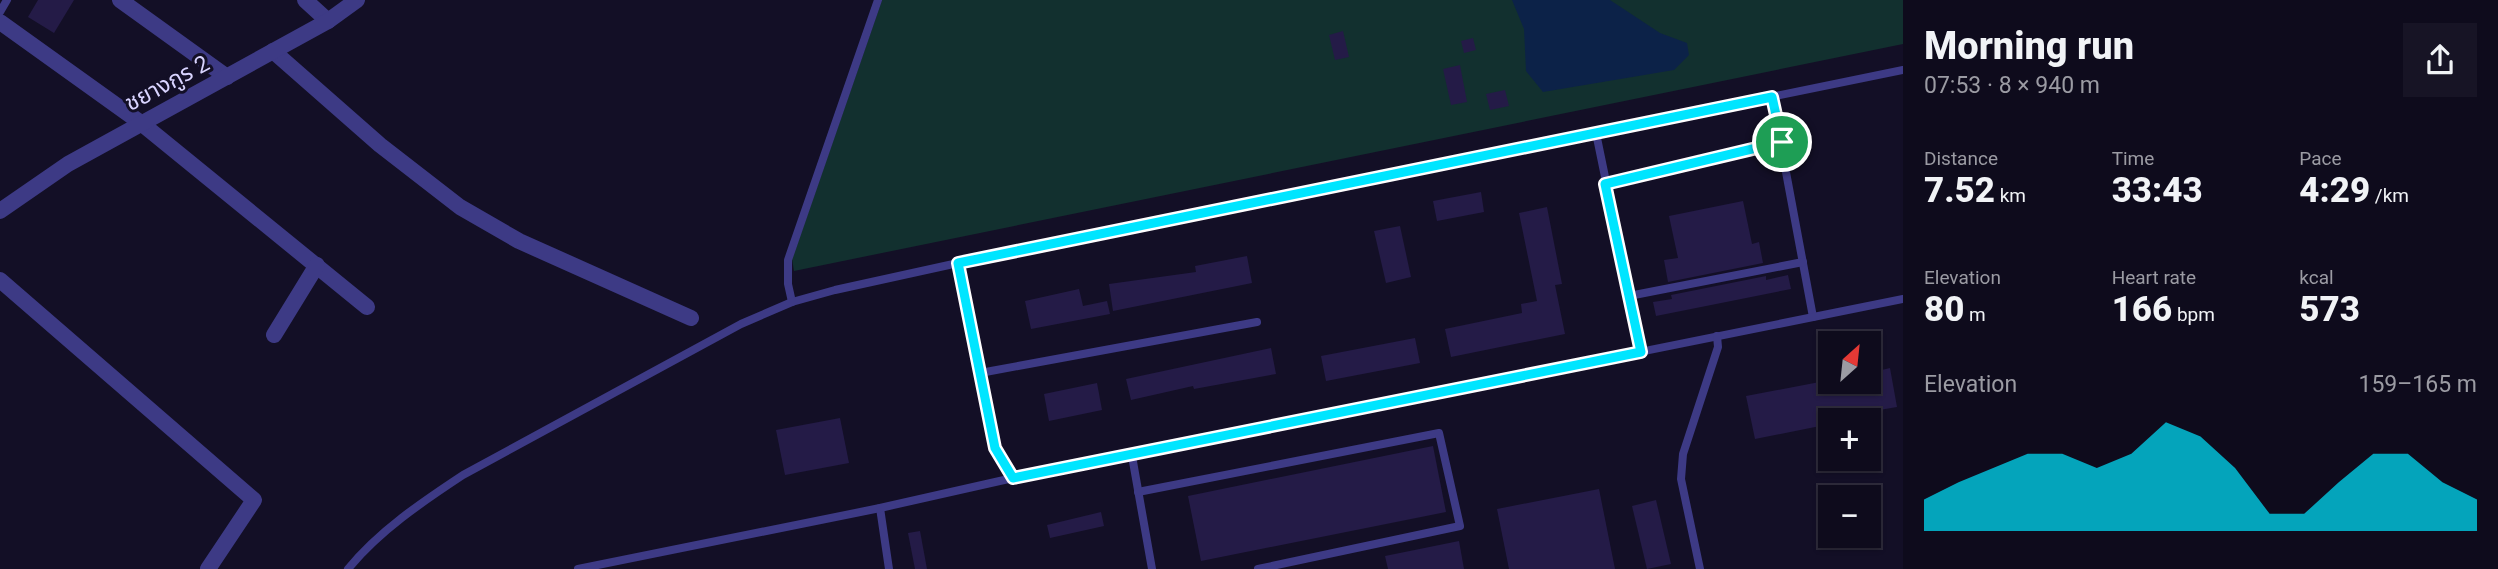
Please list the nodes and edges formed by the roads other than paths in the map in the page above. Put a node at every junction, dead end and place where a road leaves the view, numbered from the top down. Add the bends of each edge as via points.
1 (7, 0) edge
2 (120, 0) edge
3 (305, 0) edge
4 (357, 0) edge
5 (878, 0) edge
6 (0, 12) edge
7 (328, 21) junction
8 (0, 22) edge
9 (273, 51) junction
10 (1903, 70) edge
11 (227, 77) junction
12 (1772, 97) junction
13 (141, 123) junction
14 (1596, 133) junction
15 (1782, 142) junction
16 (1605, 184) junction
17 (0, 211) edge
18 (1803, 262) junction
19 (958, 263) junction
20 (317, 265) junction
21 (0, 280) edge
22 (1629, 296) junction
23 (1903, 299) edge
24 (792, 302) junction
25 (367, 307) dead end
26 (1813, 317) junction
27 (691, 318) dead end
28 (1257, 322) dead end
29 (274, 335) dead end
30 (1717, 336) junction
31 (1641, 352) junction
32 (980, 373) junction
33 (1132, 456) junction
34 (1013, 478) junction
35 (1139, 492) junction
36 (880, 508) junction
37 (208, 569) edge
38 (348, 569) edge
39 (578, 569) edge
40 (889, 569) edge
41 (1152, 569) edge
42 (1258, 569) edge
43 (1700, 569) edge

1 - 6 lane
2 - 11 street
3 - 7 street
4 - 7 street, ชยางกูร 2
5 - 24 lane via 788,260
7 - 9 street, ชยางกูร 2
8 - 13 street
9 - 11 street, ชยางกูร 2
9 - 27 street via 380,145 460,206 519,241
10 - 12 lane
11 - 13 street, ชยางกูร 2
12 - 14 lane
12 - 15 lane
13 - 17 street, ชยางกูร 2 via 68,164
13 - 20 street
14 - 16 lane
14 - 19 lane
15 - 16 lane
15 - 18 lane
16 - 22 lane
18 - 22 lane
18 - 26 lane
19 - 24 lane
19 - 32 lane
20 - 25 street
20 - 29 street
21 - 37 street via 254,500
22 - 31 lane
23 - 26 lane
24 - 38 lane via 741,324 463,475 420,503
26 - 30 lane
28 - 32 lane
30 - 31 lane
30 - 43 lane via 1718,347 1684,454 1681,479
31 - 33 lane
32 - 34 lane via 995,448
33 - 34 lane
33 - 35 lane
34 - 36 lane
35 - 41 lane
35 - 42 lane via 1439,433 1461,526
36 - 39 lane
36 - 40 lane

